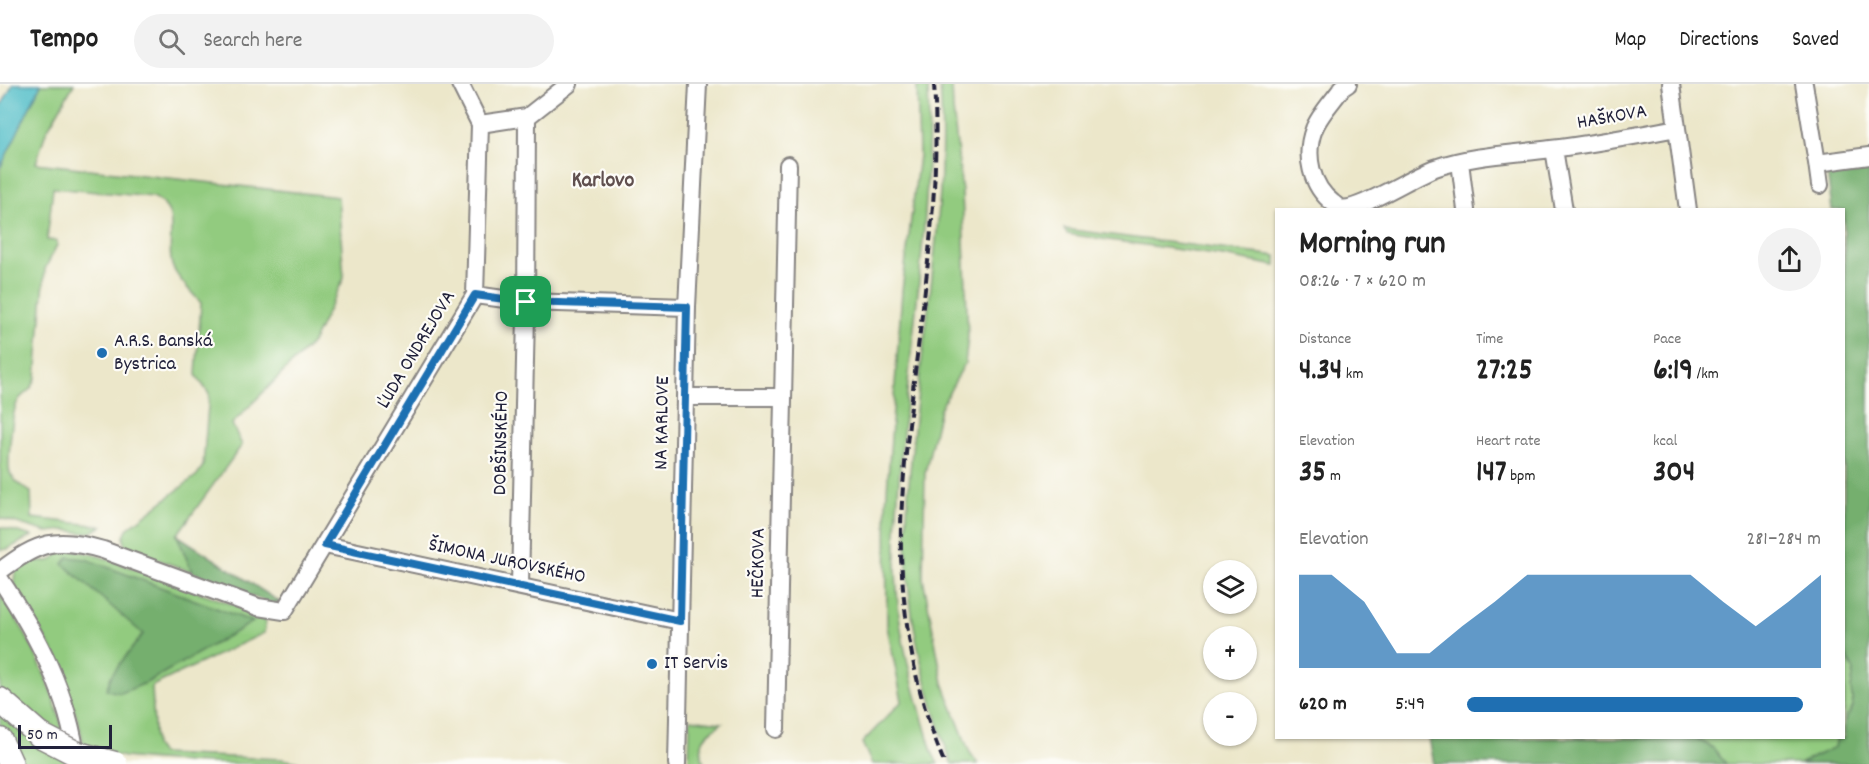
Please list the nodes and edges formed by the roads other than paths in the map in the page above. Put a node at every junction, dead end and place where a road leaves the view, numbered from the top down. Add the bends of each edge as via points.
1 (460, 84) edge
2 (569, 84) edge
3 (698, 84) edge
4 (1348, 84) edge
5 (1671, 84) edge
6 (1804, 84) edge
7 (527, 117) junction
8 (480, 124) junction
9 (1677, 128) junction
10 (1554, 149) junction
11 (1869, 156) edge
12 (1460, 162) junction
13 (1817, 163) junction
14 (788, 165) dead end
15 (1820, 186) dead end
16 (1466, 208) edge
17 (1564, 208) edge
18 (1688, 208) edge
19 (475, 295) junction
20 (526, 302) junction
21 (687, 307) junction
22 (685, 397) junction
23 (783, 397) junction
24 (325, 545) junction
25 (0, 570) edge
26 (0, 579) edge
27 (520, 586) junction
28 (680, 621) junction
29 (0, 700) edge
30 (776, 729) dead end
31 (0, 740) edge
32 (12, 764) edge
33 (78, 764) edge
34 (115, 764) edge
35 (677, 764) edge

1 - 8 street, ĽUDA ONDREJOVA
2 - 7 street
3 - 21 street, NA KARLOVE
4 - 12 street, HAŠKOVA via 1314,127 1311,140 1310,167 1325,197 1339,208 1359,207 1413,177
5 - 9 street, HAŠKOVA
6 - 13 street
7 - 8 street
7 - 20 street, DOBŠINSKÉHO
8 - 19 street, ĽUDA ONDREJOVA
9 - 10 street, HAŠKOVA
9 - 18 street, HAŠKOVA
10 - 12 street, HAŠKOVA
10 - 17 street, HAŠKOVA
11 - 13 street
12 - 16 street
13 - 15 street
14 - 23 street, HEČKOVA
19 - 20 street
19 - 24 street, ĽUDA ONDREJOVA
20 - 21 street
20 - 27 street, DOBŠINSKÉHO
21 - 22 street, NA KARLOVE
22 - 23 street
22 - 28 street, NA KARLOVE
23 - 30 street, HEČKOVA
24 - 25 street, ĽUDA ONDREJOVA via 284,611 258,607 77,543 40,545
24 - 27 street, ŠIMONA JUROVSKÉHO
26 - 33 street via 56,678
27 - 28 street, ŠIMONA JUROVSKÉHO
28 - 35 street, NA KARLOVE
29 - 34 highway, bridge via 40,735 75,753
31 - 32 highway

